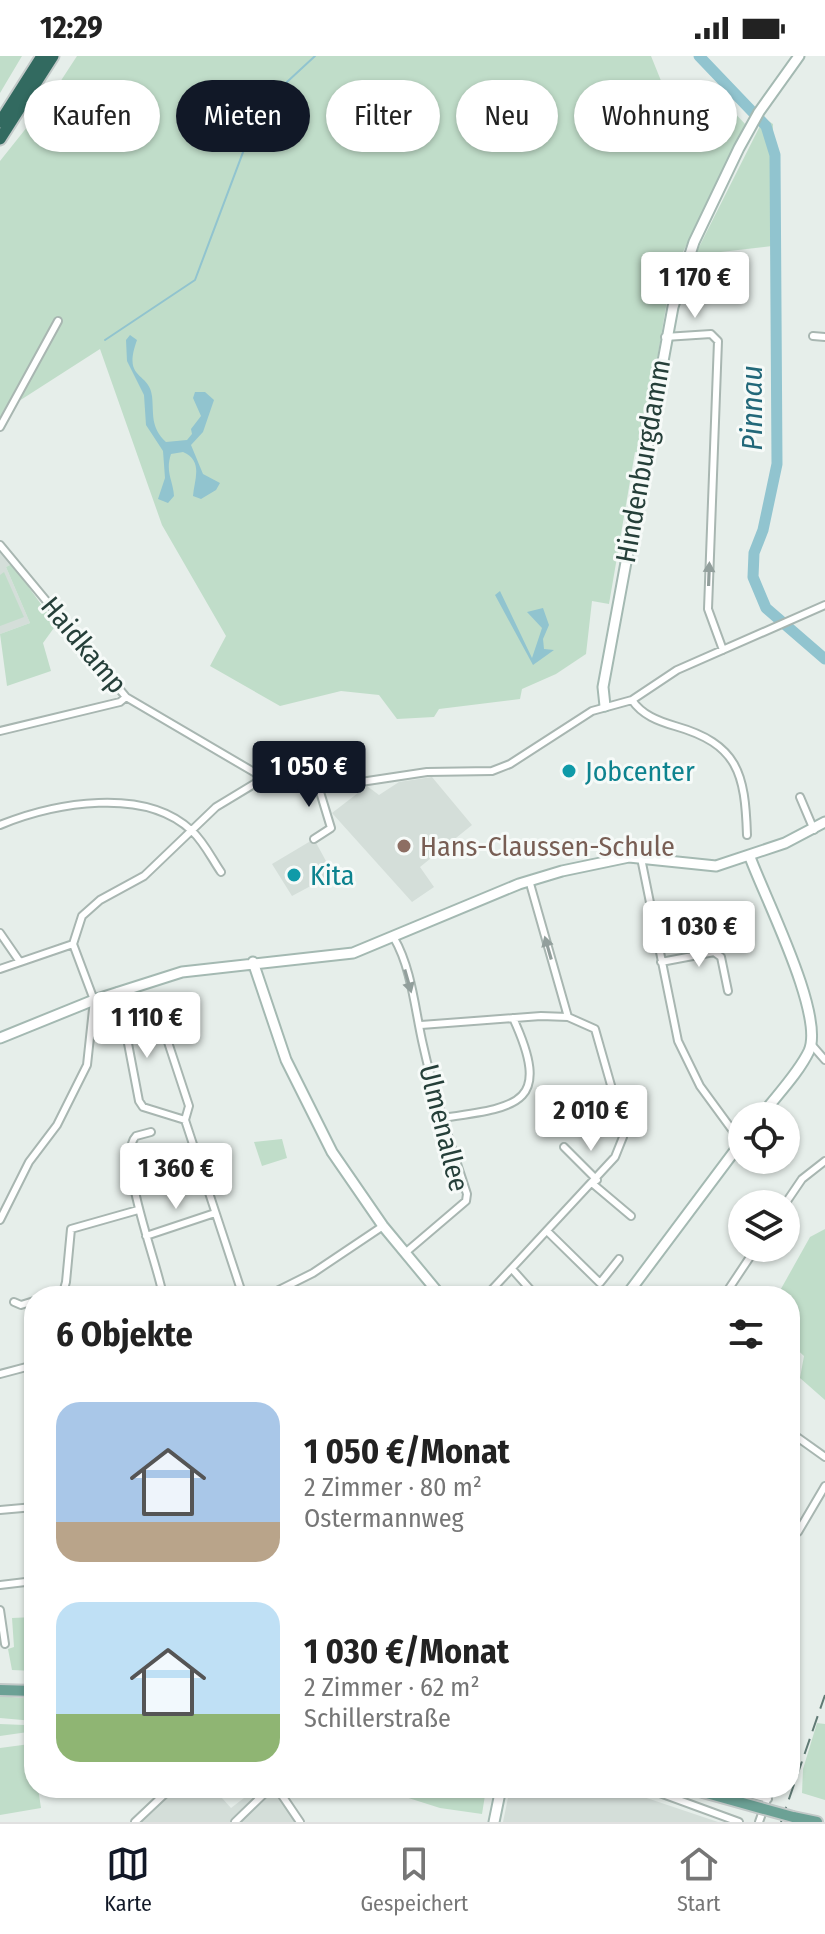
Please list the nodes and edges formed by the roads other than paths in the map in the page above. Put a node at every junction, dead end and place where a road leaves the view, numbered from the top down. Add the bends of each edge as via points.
1 (42, 56) edge
2 (53, 56) edge
3 (799, 56) edge
4 (0, 122) edge
5 (0, 139) edge
6 (58, 321) dead end
7 (813, 336) dead end
8 (665, 337) junction
9 (825, 337) edge
10 (0, 427) edge
11 (0, 545) edge
12 (825, 605) edge
13 (723, 650) junction
14 (126, 697) junction
15 (632, 700) junction
16 (605, 706) junction
17 (0, 731) edge
18 (264, 778) junction
19 (317, 782) junction
20 (800, 797) dead end
21 (0, 825) edge
22 (820, 828) edge
23 (192, 831) junction
24 (747, 835) dead end
25 (314, 839) dead end
26 (750, 857) junction
27 (641, 858) junction
28 (221, 872) dead end
29 (529, 880) junction
30 (0, 933) edge
31 (394, 938) junction
32 (73, 944) junction
33 (20, 962) junction
34 (253, 962) junction
35 (661, 962) junction
36 (0, 969) edge
37 (118, 991) junction
38 (728, 991) dead end
39 (94, 1000) junction
40 (568, 1017) junction
41 (513, 1018) junction
42 (168, 1022) dead end
43 (421, 1025) junction
44 (0, 1038) edge
45 (811, 1044) junction
46 (825, 1060) edge
47 (771, 1102) edge
48 (442, 1118) junction
49 (185, 1120) junction
50 (728, 1121) edge
51 (151, 1132) dead end
52 (564, 1147) dead end
53 (728, 1160) edge
54 (825, 1161) edge
55 (595, 1182) junction
56 (795, 1190) edge
57 (138, 1210) junction
58 (215, 1213) junction
59 (631, 1216) dead end
60 (0, 1220) edge
61 (383, 1226) junction
62 (547, 1231) junction
63 (146, 1236) junction
64 (405, 1253) junction
65 (619, 1259) dead end
66 (747, 1262) edge
67 (512, 1269) junction
68 (65, 1286) edge
69 (160, 1286) edge
70 (240, 1286) edge
71 (287, 1286) edge
72 (433, 1286) edge
73 (496, 1286) edge
74 (527, 1286) edge
75 (633, 1286) edge
76 (731, 1286) edge
77 (14, 1302) dead end
78 (24, 1304) edge
79 (24, 1368) edge
80 (0, 1374) edge
81 (800, 1439) edge
82 (825, 1457) edge
83 (825, 1486) edge
84 (24, 1508) edge
85 (0, 1510) edge
86 (800, 1529) edge
87 (24, 1582) edge
88 (0, 1585) edge
89 (0, 1610) edge
90 (5, 1644) dead end
91 (0, 1690) edge
92 (24, 1691) edge
93 (160, 1798) edge
94 (260, 1798) edge
95 (284, 1798) edge
96 (494, 1798) edge
97 (499, 1798) edge
98 (673, 1798) edge
99 (725, 1798) edge
100 (764, 1798) edge
101 (768, 1799) joint
102 (135, 1822) edge
103 (235, 1822) edge
104 (300, 1822) edge
105 (493, 1822) edge
106 (739, 1822) edge
107 (759, 1822) edge
108 (817, 1822) edge

1 - 4 highway
2 - 5 highway
3 - 8 main road, Hindenburgdamm via 753,123 694,242
6 - 10 street
7 - 9 street
13 -> 8 street via 708,609 718,341 711,334
8 - 16 main road, Hindenburgdamm via 603,687
11 - 14 street, Haidkamp
12 - 13 street
13 - 15 street via 667,675
14 - 17 street
14 - 18 street, Haidkamp
15 - 16 street
15 - 24 street via 646,714 706,737 732,757 741,776
16 - 19 street via 492,771 427,772 341,785
18 - 19 street
18 - 23 street via 216,807
19 - 25 street via 331,828
20 - 22 street
21 - 23 street via 44,811 124,804 150,808
22 - 26 main road
23 - 28 street
23 - 32 street via 144,876 89,908
26 - 27 main road via 716,866
26 - 45 main road via 797,971
27 - 29 main road via 619,858
27 - 35 street
29 - 31 main road
40 -> 29 street
30 - 33 street
31 - 34 main road via 353,953
31 -> 43 street, Ulmenallee
32 - 33 street
32 - 39 street
33 - 36 street
34 - 37 main road via 190,970
34 - 61 main road via 310,1111
35 - 38 street via 714,952 721,957
35 - 50 street via 688,1065
37 - 39 main road
37 - 49 street via 139,1101 143,1107
39 - 44 main road
39 - 60 street via 87,1065
40 - 41 street
40 - 55 street via 595,1029 622,1124 621,1146
41 - 43 street
41 - 48 street via 530,1071 524,1097 501,1109
42 - 49 street via 165,1033 189,1106
43 - 48 street, Ulmenallee
45 - 46 street
45 - 47 main road
48 - 64 street, Ulmenallee via 466,1201
49 - 58 street
51 - 57 street via 132,1139
52 - 55 street
53 - 75 main road
54 - 56 street
55 - 59 street
55 - 62 street
57 - 63 street
57 - 68 street via 71,1229
58 - 63 street
58 - 70 street
61 - 64 main road
61 - 71 street
62 - 65 street via 600,1283
62 - 67 street
63 - 69 street
64 - 72 main road
66 - 76 street
67 - 73 street
67 - 74 street
77 - 78 street
79 - 80 street
81 - 82 street
83 - 86 street
84 - 85 street
87 - 88 street
89 - 90 street
91 - 92 main road
93 - 102 street
94 - 103 street
95 - 104 street
96 - 105 main road
97 - 105 main road
98 - 106 street
99 - 108 main road, bridge
100 - 101 street
101 - 107 street

